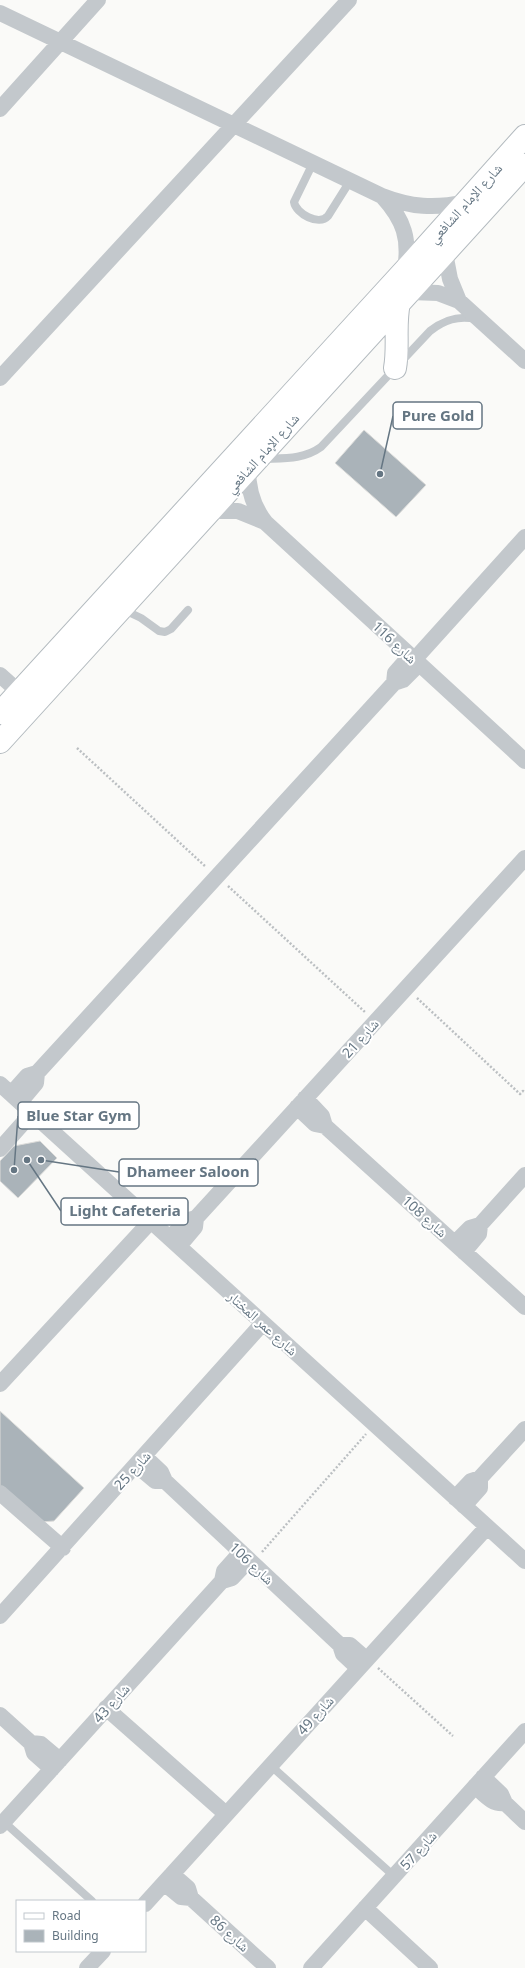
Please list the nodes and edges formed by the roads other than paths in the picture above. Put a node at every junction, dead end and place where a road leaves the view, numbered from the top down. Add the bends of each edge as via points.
1 (98, 0) edge
2 (349, 0) edge
3 (0, 13) edge
4 (61, 42) junction
5 (0, 109) edge
6 (233, 125) junction
7 (525, 136) edge
8 (312, 163) junction
9 (525, 165) edge
10 (350, 181) junction
11 (382, 196) junction
12 (465, 202) junction
13 (445, 253) junction
14 (405, 270) junction
15 (405, 298) junction
16 (459, 301) junction
17 (481, 320) junction
18 (525, 361) edge
19 (395, 368) junction
20 (0, 378) edge
21 (253, 464) junction
22 (210, 511) junction
23 (266, 523) junction
24 (525, 537) edge
25 (121, 609) junction
26 (188, 610) dead end
27 (414, 660) junction
28 (0, 675) edge
29 (19, 692) junction
30 (0, 713) edge
31 (0, 742) edge
32 (525, 761) edge
33 (525, 858) edge
34 (10, 1093) edge
35 (301, 1103) junction
36 (32, 1113) junction
37 (0, 1149) edge
38 (525, 1175) edge
39 (151, 1222) junction
40 (174, 1242) junction
41 (459, 1247) junction
42 (525, 1307) edge
43 (263, 1323) junction
44 (0, 1384) edge
45 (525, 1429) edge
46 (140, 1460) junction
47 (0, 1493) edge
48 (460, 1502) junction
49 (487, 1527) junction
50 (63, 1548) junction
51 (247, 1558) junction
52 (525, 1561) edge
53 (0, 1616) edge
54 (363, 1661) junction
55 (106, 1708) junction
56 (0, 1715) edge
57 (525, 1731) edge
58 (56, 1764) junction
59 (270, 1765) junction
60 (479, 1782) junction
61 (226, 1814) junction
62 (525, 1822) edge
63 (2, 1824) edge
64 (394, 1876) junction
65 (168, 1878) junction
66 (91, 1900) edge
67 (146, 1903) edge
68 (365, 1908) junction
69 (102, 1952) edge
70 (87, 1968) edge
71 (268, 1968) edge
72 (311, 1968) edge
73 (430, 1968) edge

1 - 4 street
2 - 6 street
3 - 4 street
4 - 5 street
4 - 6 street
6 - 8 street
6 - 20 street
7 - 12 street, شارع الإمام الشافعي
8 - 10 street
8 - 10 lane via 294,202 299,210 317,220 324,220 328,216
9 - 13 street, شارع الإمام الشافعي
10 - 11 street
11 - 12 street via 414,206 441,206
11 - 14 street via 401,221 406,237
12 - 14 street, شارع الإمام الشافعي
13 - 15 street, شارع الإمام الشافعي
13 - 16 street via 450,279
14 - 29 street, شارع الإمام الشافعي
15 - 16 street via 438,293
15 - 19 street via 396,321
15 - 21 street, شارع الإمام الشافعي
16 - 17 street
17 - 18 street
17 - 19 lane via 460,318 439,324
19 - 21 lane via 314,452 297,458
21 - 22 street, شارع الإمام الشافعي
21 - 23 street, شارع 116 via 251,495
22 - 23 street, شارع 116 via 238,511
22 - 25 street, شارع الإمام الشافعي
23 - 27 street, شارع 116
24 - 27 street
25 - 26 lane via 165,632
25 - 31 street, شارع الإمام الشافعي
27 - 32 street, شارع 116
27 - 34 street via 395,673 394,683 37,1073 36,1083
28 - 29 street
29 - 30 street, شارع الإمام الشافعي
33 - 35 street, شارع 21
34 - 36 street, شارع عمر المختار
35 - 40 street, شارع 21 via 196,1218 193,1230
35 - 41 street, شارع 108 via 322,1116 325,1126
36 - 37 street
36 - 39 street, شارع عمر المختار
38 - 41 street via 480,1225 470,1228
39 - 40 street, شارع عمر المختار
39 - 44 street
40 - 43 street, شارع عمر المختار
41 - 42 street, شارع 108
43 - 46 street, شارع 25
43 - 48 street, شارع عمر المختار
45 - 48 street via 480,1478 480,1488
46 - 50 street, شارع 25
46 - 51 street, شارع 106 via 155,1481 165,1481
47 - 50 street
48 - 49 street, شارع عمر المختار
49 - 52 street, شارع عمر المختار
49 - 54 street, شارع 49
50 - 53 street, شارع 25
51 - 54 street, شارع 106 via 340,1644 350,1645
51 - 55 street, شارع 43 via 232,1578 222,1581
54 - 59 street, شارع 49
55 - 58 street, شارع 43
55 - 61 street
56 - 58 street via 31,1743 44,1746
57 - 60 street, شارع 57
58 - 63 street, شارع 43
59 - 61 street, شارع 49
59 - 64 lane
60 - 62 street via 501,1794 505,1803
60 - 64 street, شارع 57
61 - 65 street, شارع 49
63 - 66 lane
64 - 68 street, شارع 57
65 - 67 street, شارع 49
65 - 71 street, شارع 86 via 188,1888 191,1898
68 - 72 street, شارع 57
68 - 73 street
69 - 70 street

